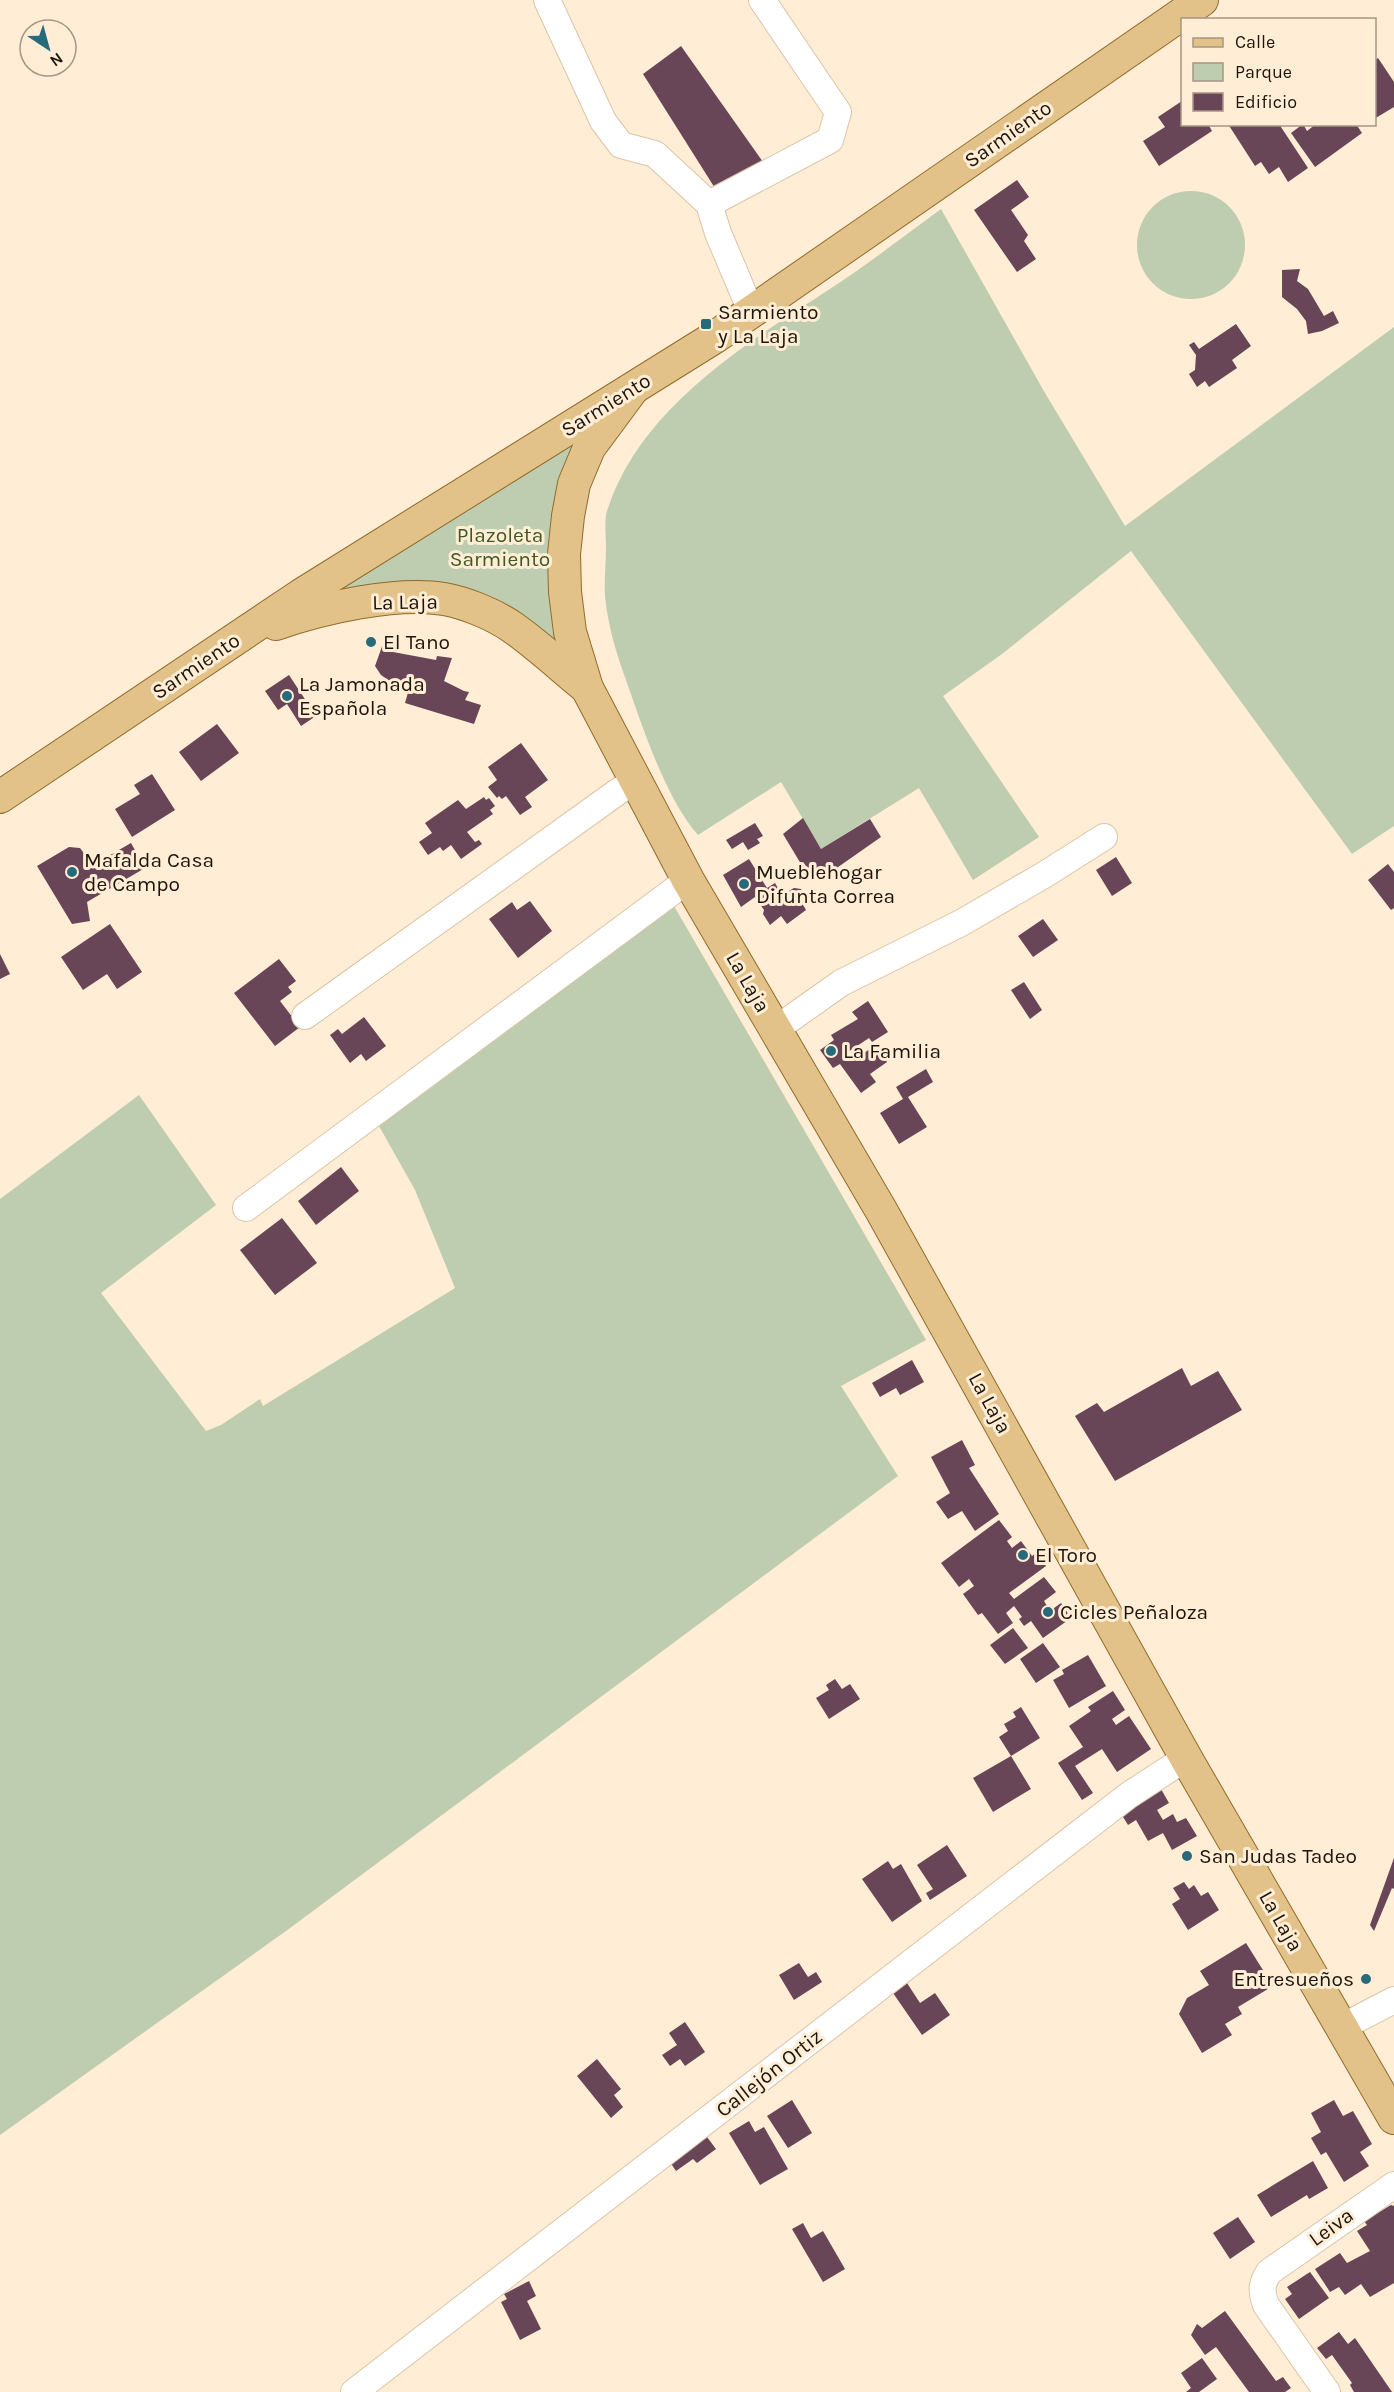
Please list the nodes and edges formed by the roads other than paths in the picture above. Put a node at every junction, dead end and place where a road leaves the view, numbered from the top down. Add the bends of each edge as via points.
1 (547, 0) edge
2 (762, 0) edge
3 (1202, 0) edge
4 (709, 204) junction
5 (751, 311) junction
6 (632, 390) junction
7 (238, 638) junction
8 (587, 688) junction
9 (637, 779) junction
10 (0, 797) edge
11 (1104, 837) dead end
12 (688, 880) junction
13 (305, 1016) dead end
14 (776, 1029) junction
15 (246, 1208) dead end
16 (1186, 1758) junction
17 (1394, 2000) edge
18 (1342, 2027) junction
19 (1394, 2118) edge
20 (1394, 2185) edge
21 (354, 2392) edge
22 (1327, 2392) edge

1 - 4 street via 603,122 621,145 655,154
2 - 4 street via 838,112 830,141
3 - 5 main road, Sarmiento
4 - 5 street
5 - 6 main road, Sarmiento
6 - 7 main road, Sarmiento
6 - 8 main road, La Laja via 589,448 574,484 568,516 565,592 570,632
7 - 8 main road, La Laja via 303,614 366,602 443,599 480,610 511,626
7 - 10 main road, Sarmiento
8 - 9 main road, La Laja
9 - 12 main road, La Laja
9 - 13 street
11 - 14 street via 961,922 841,983
12 - 14 main road, La Laja
12 - 15 street
14 - 16 main road, La Laja via 990,1403
16 - 18 main road, La Laja
16 - 21 street, Callejón Ortiz via 1119,1803
17 - 18 street
18 - 19 main road, La Laja
20 - 22 street, Leiva via 1269,2272 1263,2282 1261,2293 1266,2305

